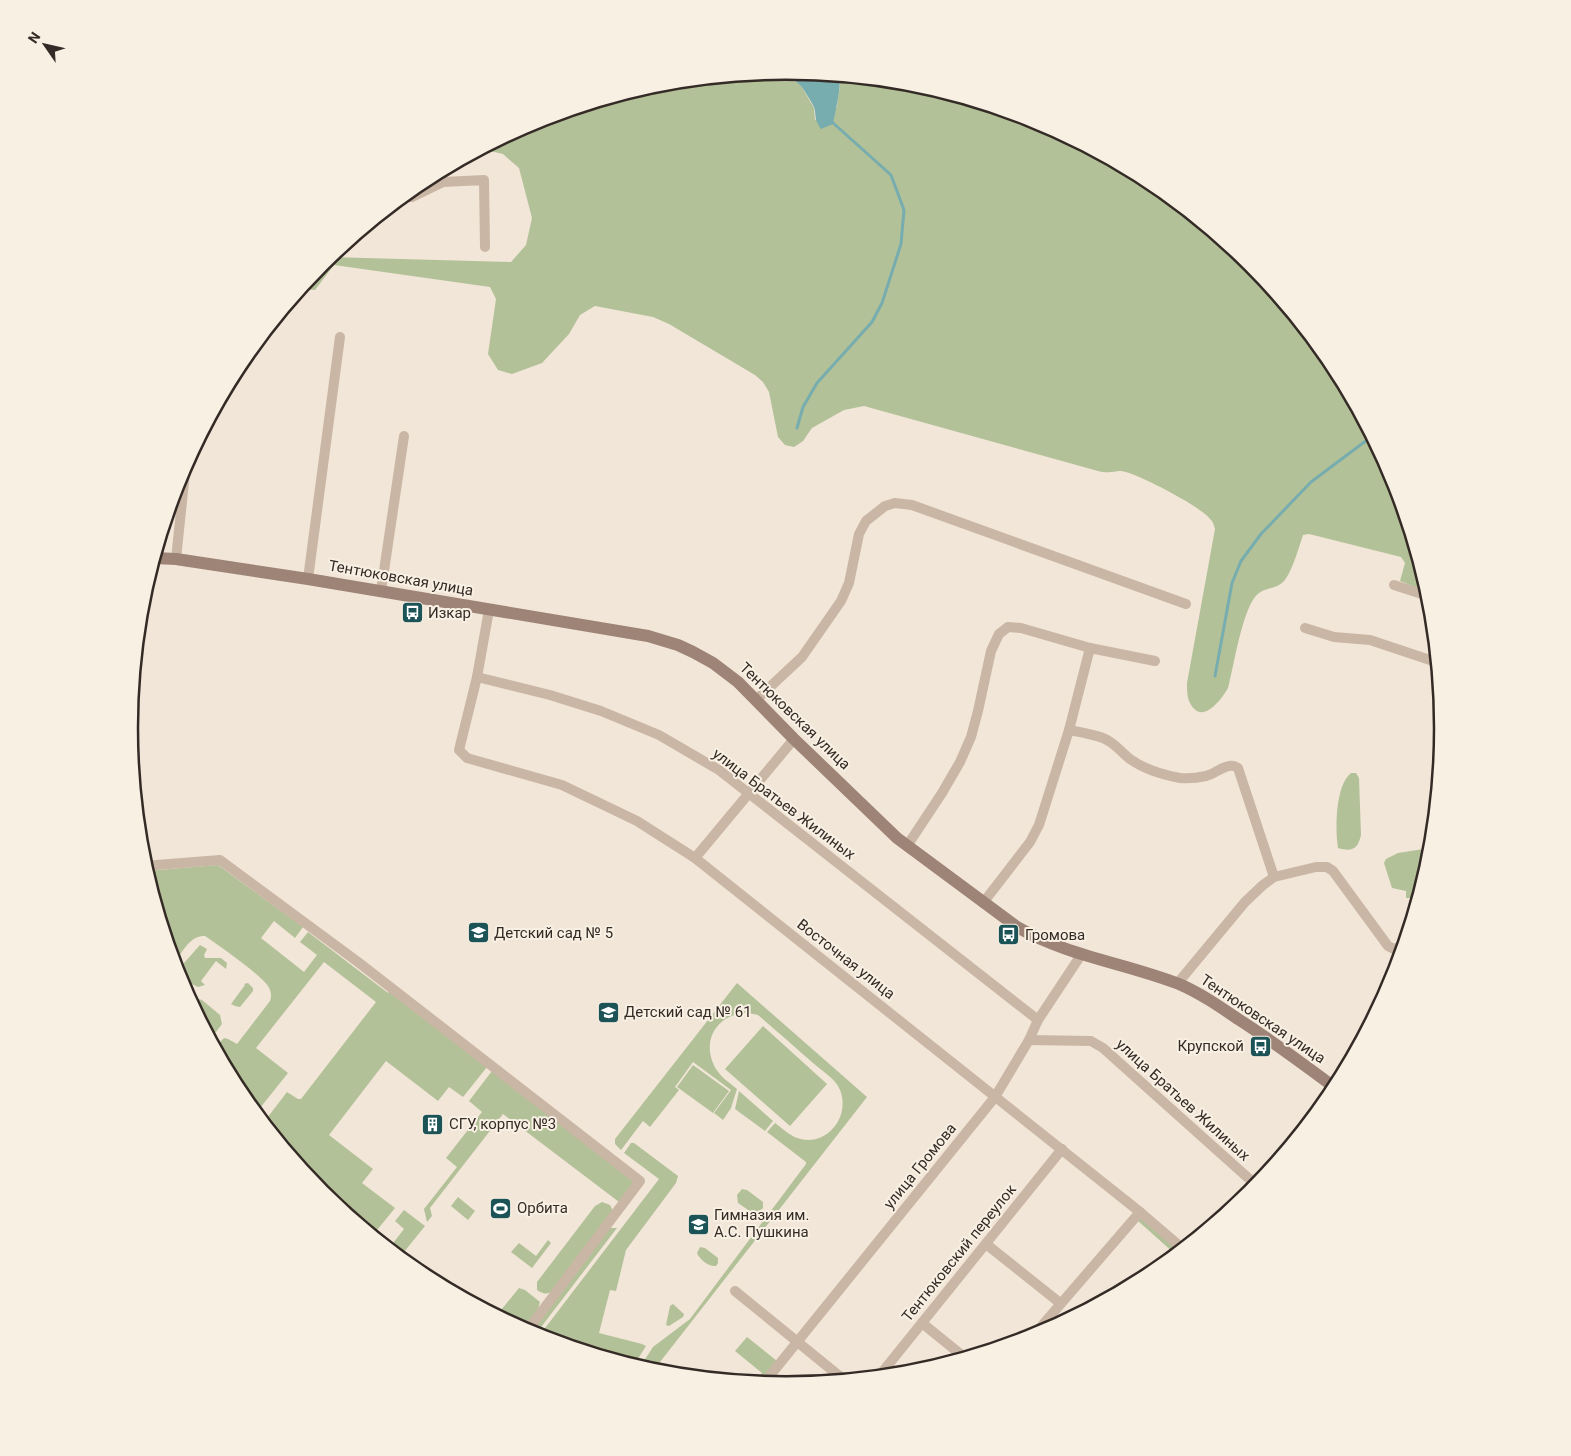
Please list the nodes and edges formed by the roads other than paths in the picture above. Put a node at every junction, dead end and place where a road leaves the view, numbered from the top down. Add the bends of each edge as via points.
1 (418, 194) edge
2 (485, 248) dead end
3 (340, 337) dead end
4 (404, 436) dead end
5 (183, 491) edge
6 (161, 558) edge
7 (176, 559) junction
8 (308, 579) junction
9 (1394, 585) dead end
10 (380, 591) junction
11 (1419, 593) edge
12 (1186, 604) dead end
13 (489, 610) junction
14 (1305, 628) dead end
15 (1090, 648) junction
16 (1430, 660) edge
17 (1155, 661) dead end
18 (477, 678) junction
19 (756, 700) junction
20 (1069, 730) junction
21 (794, 739) junction
22 (749, 793) junction
23 (907, 846) junction
24 (695, 858) junction
25 (153, 865) edge
26 (1274, 877) junction
27 (983, 903) junction
28 (1394, 949) edge
29 (1081, 955) junction
30 (1177, 984) junction
31 (1038, 1020) junction
32 (1029, 1040) junction
33 (1328, 1082) edge
34 (995, 1097) junction
35 (1062, 1149) junction
36 (1249, 1180) edge
37 (1140, 1212) junction
38 (986, 1244) junction
39 (1177, 1244) edge
40 (735, 1291) dead end
41 (1060, 1303) junction
42 (1045, 1322) edge
43 (922, 1323) junction
44 (532, 1324) edge
45 (798, 1342) junction
46 (958, 1352) edge
47 (887, 1368) edge
48 (837, 1374) edge
49 (770, 1376) edge

1 - 2 street via 444,182 484,180
3 - 8 street
4 - 10 street
5 - 7 street
6 - 7 street, Тентюковская улица
7 - 8 street, Тентюковская улица
8 - 10 street, Тентюковская улица
9 - 11 street
10 - 13 street, Тентюковская улица
12 - 19 street via 912,505 896,503 885,506 866,521 859,534 849,583 841,601 802,657
13 - 18 street
13 - 19 street, Тентюковская улица via 648,636 678,645 712,663
14 - 16 street via 1334,637 1370,640
15 - 17 street
15 - 20 street
15 - 23 street via 1021,628 1008,627 999,634 991,651 971,737 942,793
18 - 22 street, улица Братьев Жилиных via 550,695 601,711 659,735 719,770
18 - 24 street, Восточная улица via 459,750 467,758 562,785 637,821
19 - 21 street, Тентюковская улица
20 - 26 street via 1102,738 1137,764 1179,778 1193,779 1227,766 1238,768
20 - 27 street via 1040,825
21 - 22 street
21 - 23 street, Тентюковская улица
22 - 24 street
22 - 31 street, улица Братьев Жилиных
23 - 27 street, Тентюковская улица
24 - 34 street, Восточная улица
25 - 44 street via 220,860 358,962 640,1181
26 - 28 street via 1327,867 1339,877 1388,946
26 - 30 street via 1245,902
27 - 29 street, Тентюковская улица via 1032,936
29 - 30 street, Тентюковская улица
29 - 31 street, улица Громова
30 - 33 street, Тентюковская улица via 1209,999
31 - 32 street, улица Громова
32 - 34 street, улица Громова
32 - 36 street, улица Братьев Жилиных via 1091,1041 1103,1048
34 - 35 street, Восточная улица
34 - 45 street, улица Громова
35 - 37 street, Восточная улица
35 - 38 street, Тентюковский переулок
37 - 39 street, Восточная улица
37 - 41 street
38 - 41 street
38 - 43 street, Тентюковский переулок
40 - 45 street
41 - 42 street
43 - 46 street
43 - 47 street, Тентюковский переулок
45 - 48 street
45 - 49 street, улица Громова

